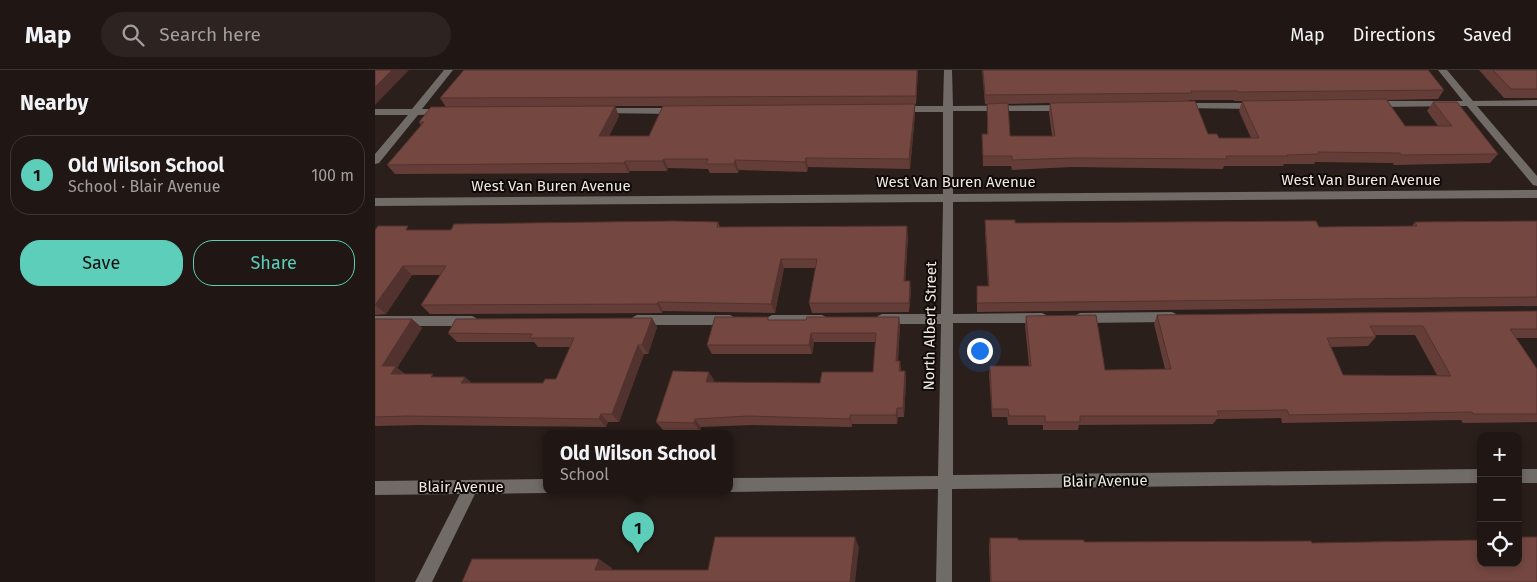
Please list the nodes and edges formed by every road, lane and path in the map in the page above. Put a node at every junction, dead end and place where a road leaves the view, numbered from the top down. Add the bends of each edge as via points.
1 (449, 70) edge
2 (948, 70) edge
3 (1442, 70) edge
4 (1471, 103) junction
5 (1537, 103) edge
6 (1369, 104) edge
7 (1270, 105) edge
8 (1170, 107) edge
9 (1070, 108) edge
10 (948, 109) junction
11 (692, 110) edge
12 (888, 110) edge
13 (594, 111) edge
14 (375, 112) edge
15 (417, 112) junction
16 (456, 112) edge
17 (375, 162) edge
18 (1537, 183) edge
19 (1537, 194) edge
20 (948, 197) junction
21 (375, 202) edge
22 (1183, 317) edge
23 (946, 319) junction
24 (622, 320) edge
25 (740, 320) edge
26 (760, 320) edge
27 (839, 320) edge
28 (869, 320) edge
29 (375, 321) edge
30 (484, 321) edge
31 (1477, 476) edge
32 (1522, 476) edge
33 (1537, 476) edge
34 (944, 483) junction
35 (733, 485) edge
36 (543, 486) edge
37 (471, 487) junction
38 (375, 488) edge
39 (423, 582) edge
40 (944, 582) edge

1 - 15 street
2 - 10 street, North Albert Street
3 - 4 street
4 - 5 street
4 - 6 street
4 - 18 street
7 - 8 street
9 - 10 street
10 - 12 street
10 - 20 street, North Albert Street
11 - 13 street
14 - 15 street
15 - 16 street
15 - 17 street
19 - 20 street, West Van Buren Avenue
20 - 21 street, West Van Buren Avenue
20 - 23 street, North Albert Street
22 - 23 street
23 - 28 street
23 - 34 street, North Albert Street
24 - 25 street
26 - 27 street
29 - 30 street
31 - 34 street, Blair Avenue
32 - 33 street
34 - 35 street, Blair Avenue
34 - 40 street, North Albert Street
36 - 37 street, Blair Avenue
37 - 38 street, Blair Avenue
37 - 39 street

